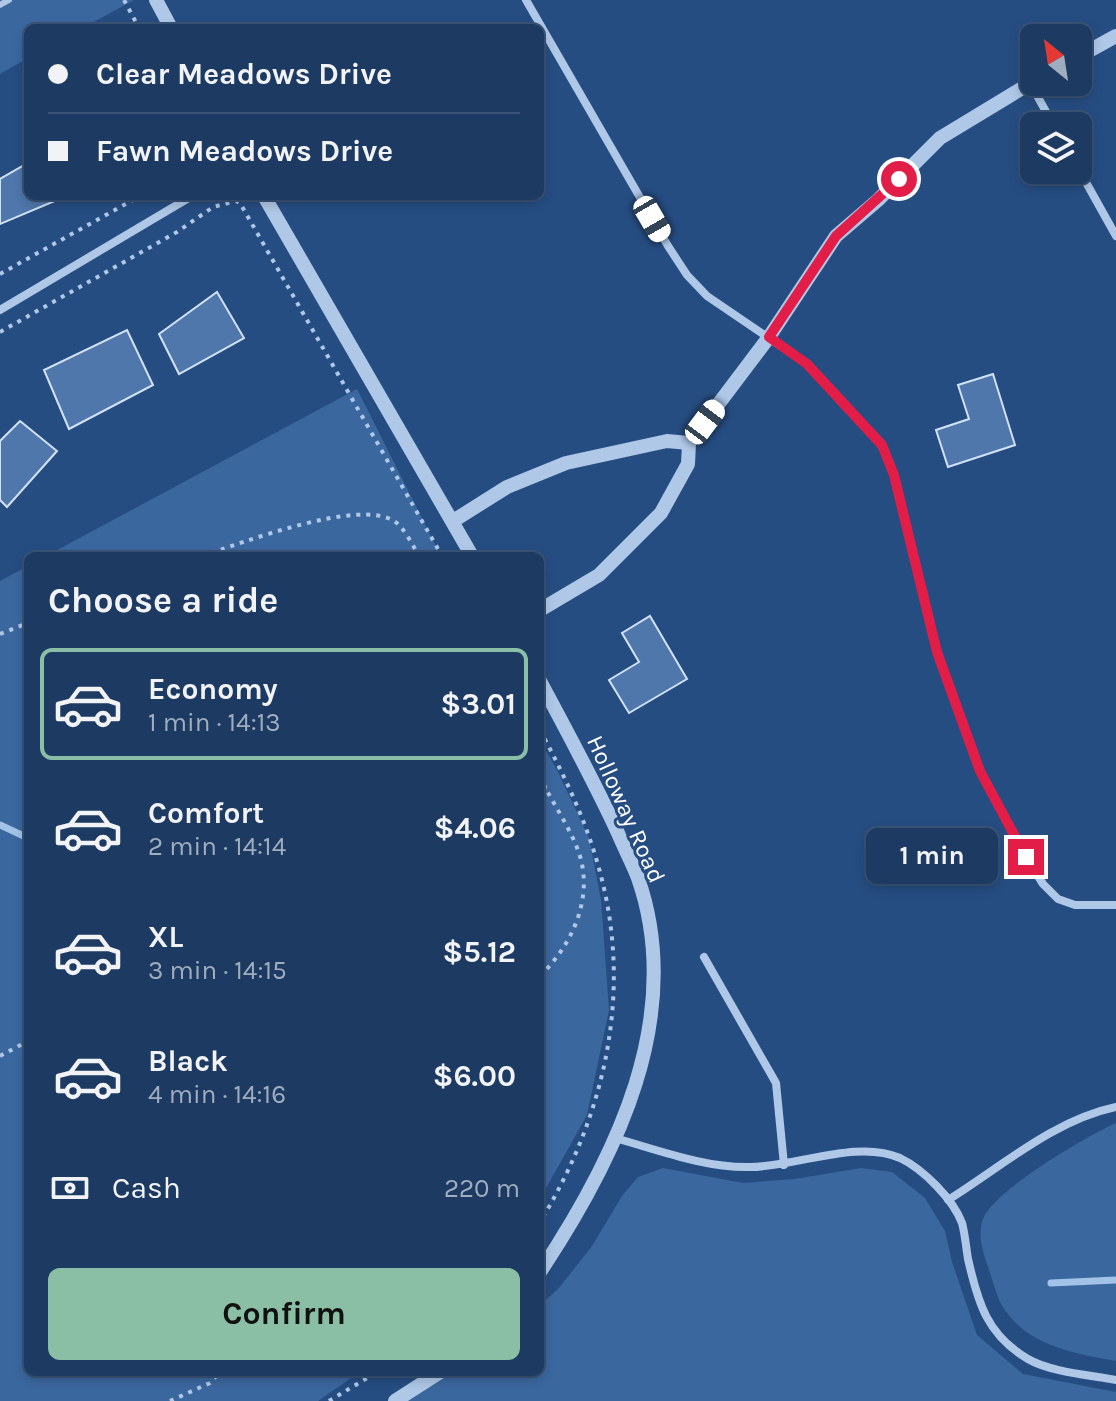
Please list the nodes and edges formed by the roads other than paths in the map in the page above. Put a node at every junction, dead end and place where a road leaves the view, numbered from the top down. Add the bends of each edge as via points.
1 (9, 0) edge
2 (156, 0) edge
3 (526, 0) edge
4 (0, 5) edge
5 (169, 24) edge
6 (540, 24) edge
7 (544, 31) edge
8 (1116, 36) edge
9 (1092, 49) edge
10 (1020, 89) edge
11 (1087, 184) edge
12 (185, 200) edge
13 (266, 200) edge
14 (1116, 236) edge
15 (0, 310) edge
16 (769, 337) junction
17 (689, 443) junction
18 (453, 521) junction
19 (470, 552) edge
20 (544, 608) edge
21 (544, 688) edge
22 (1116, 905) edge
23 (704, 957) dead end
24 (1116, 1107) edge
25 (615, 1138) junction
26 (784, 1165) junction
27 (948, 1200) junction
28 (544, 1266) edge
29 (434, 1376) edge
30 (1116, 1380) edge
31 (395, 1401) edge

1 - 4 lane
2 - 5 street
3 - 6 street
7 - 16 street via 687,275 707,296
8 - 9 street
10 - 16 street via 940,138 836,236
11 - 14 street
12 - 15 street
13 - 18 street
16 - 17 street
16 - 22 street via 807,364 882,445 937,652 980,771 1026,857 1058,899 1075,905
17 - 18 street via 667,441 566,463 507,487
17 - 20 street via 688,464 661,513 599,575
18 - 19 street
21 - 25 street, Holloway Road via 638,878 649,927 650,1032
23 - 26 street via 776,1083
24 - 27 street via 1047,1136
25 - 26 street via 726,1167
25 - 28 street, Holloway Road via 594,1186
26 - 27 street via 877,1152 900,1159
27 - 30 street via 961,1222 976,1288 998,1338 1030,1360
29 - 31 street

